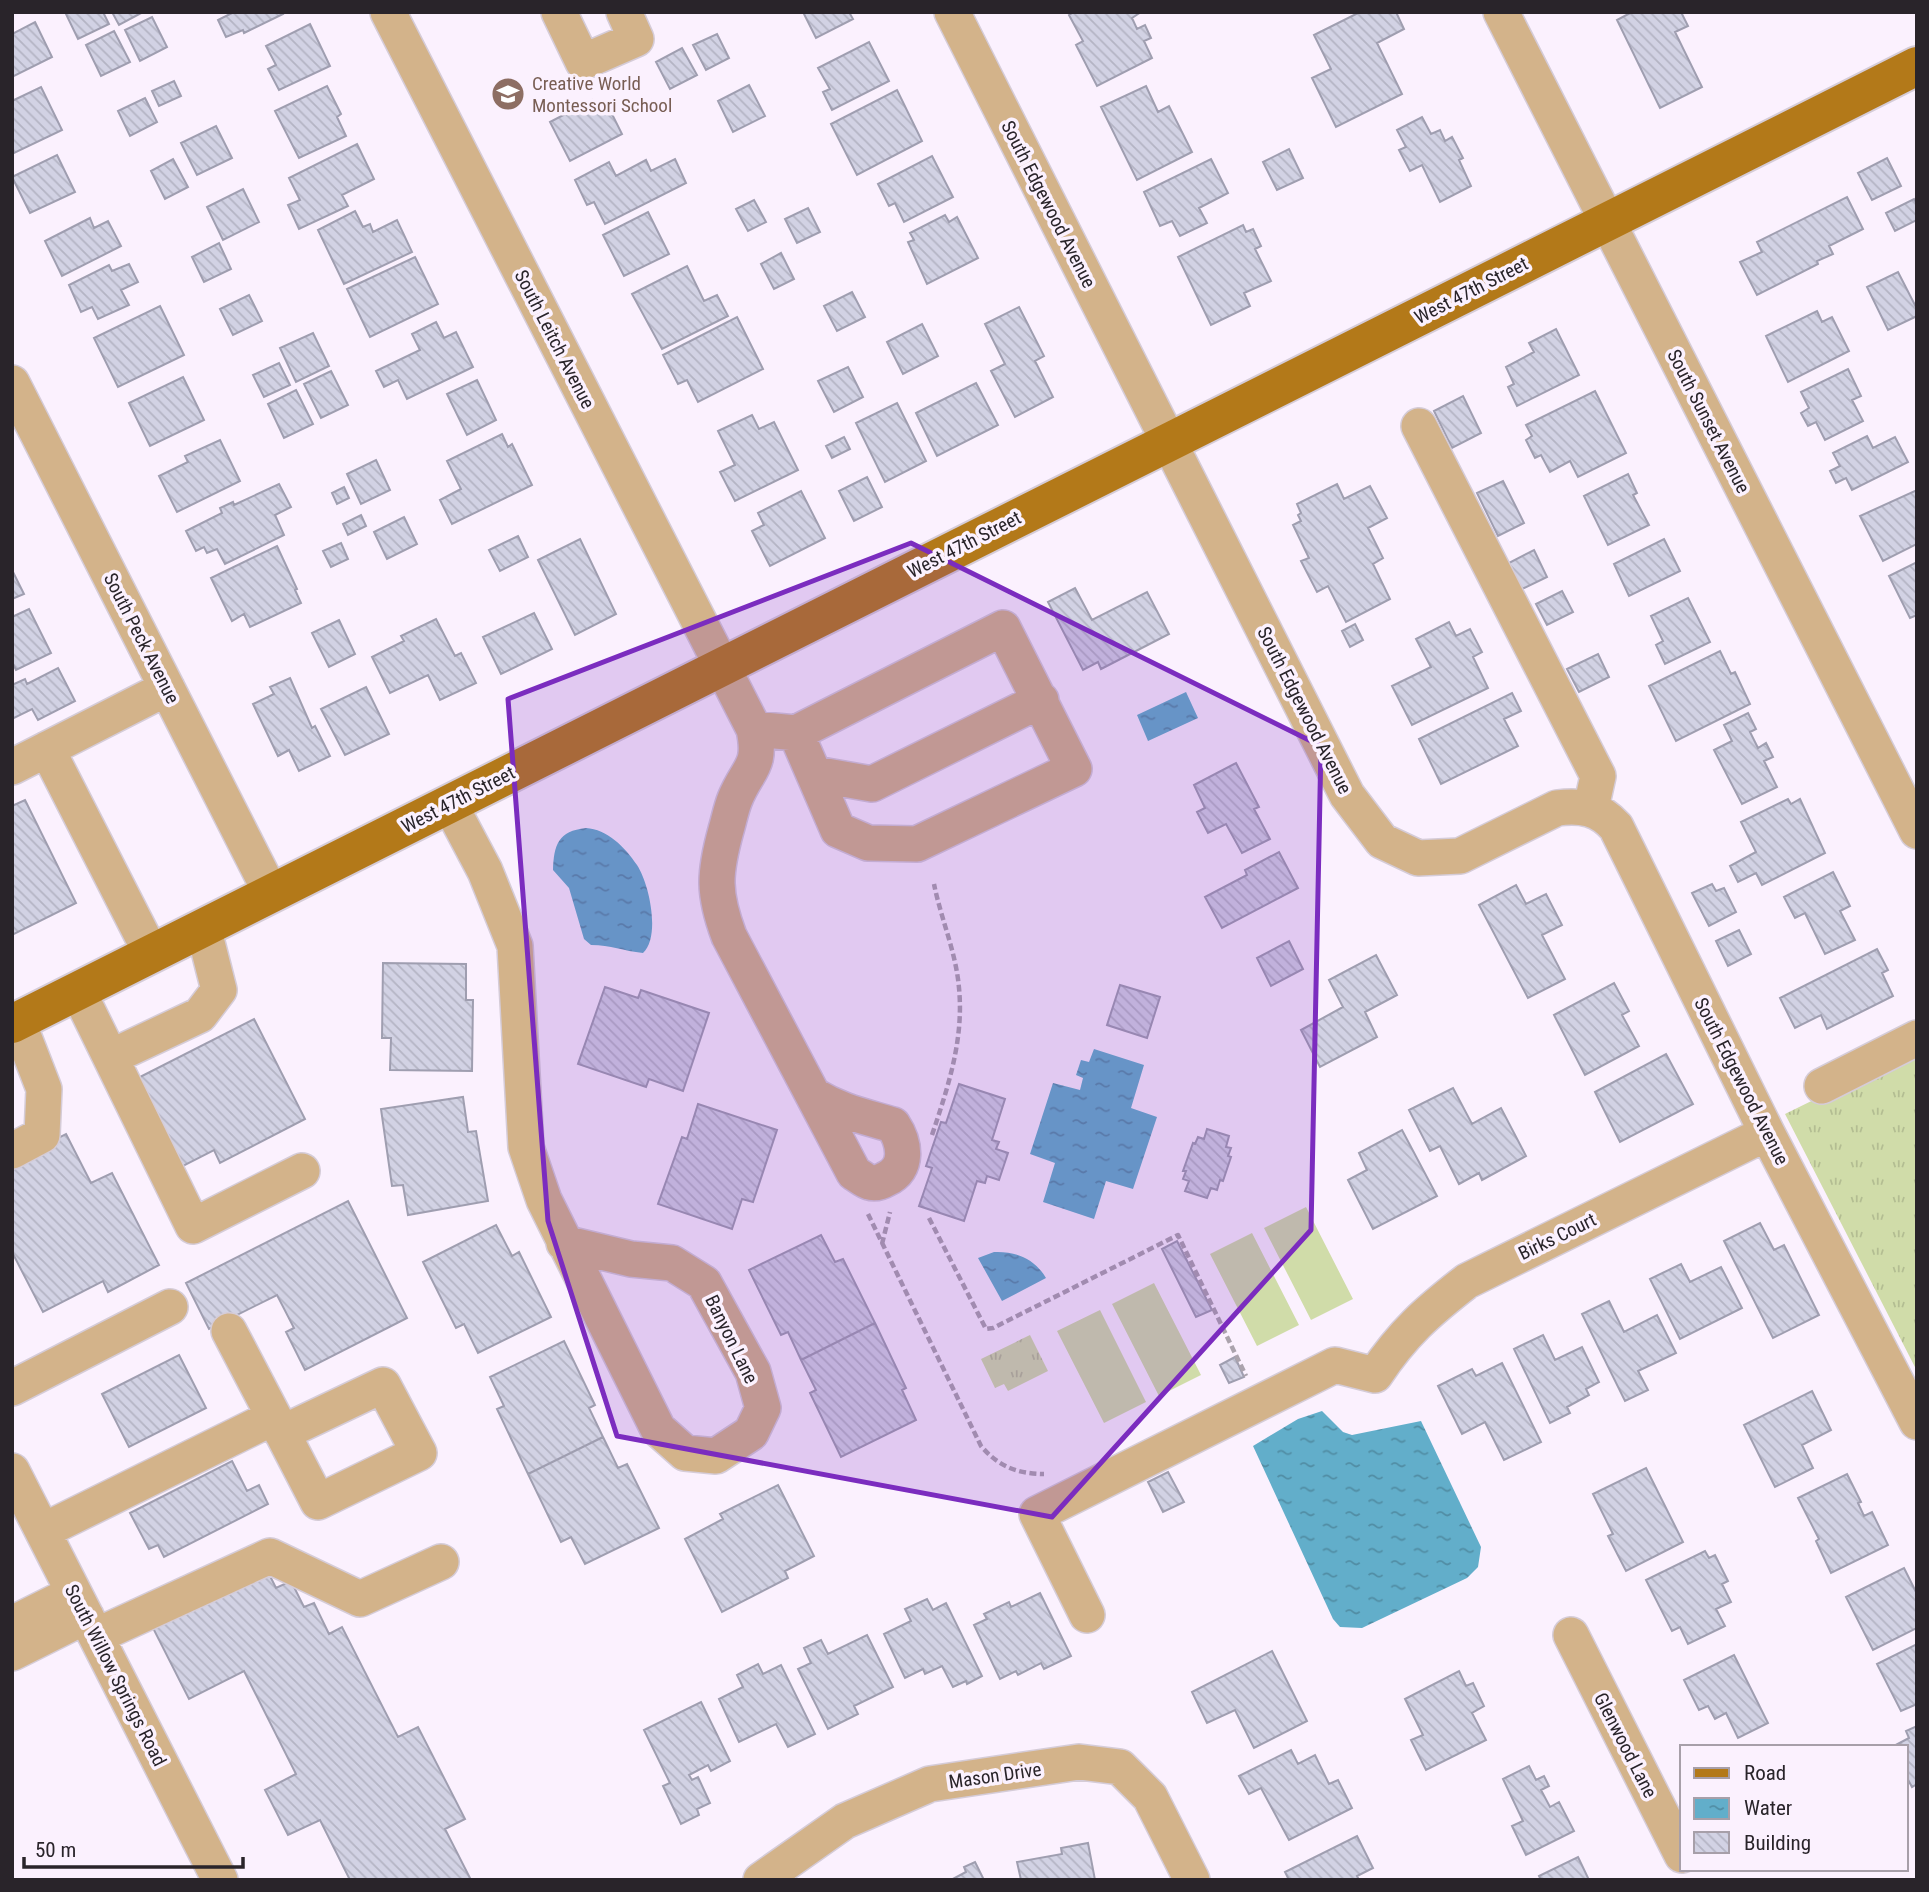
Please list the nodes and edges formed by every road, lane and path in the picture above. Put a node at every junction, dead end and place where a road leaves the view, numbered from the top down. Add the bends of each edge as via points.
1 (388, 12) edge
2 (559, 12) edge
3 (624, 12) edge
4 (952, 12) edge
5 (1501, 12) edge
6 (1917, 65) edge
7 (1607, 221) junction
8 (12, 383) edge
9 (1419, 426) dead end
10 (1169, 441) junction
11 (722, 666) junction
12 (167, 688) junction
13 (1041, 700) junction
14 (754, 729) junction
15 (796, 733) junction
16 (47, 749) junction
17 (12, 767) edge
18 (815, 774) junction
19 (449, 803) junction
20 (1591, 808) junction
21 (1917, 831) edge
22 (934, 884) dead end
23 (271, 893) junction
24 (203, 927) junction
25 (151, 953) junction
26 (78, 990) junction
27 (15, 1023) edge
28 (1917, 1038) edge
29 (111, 1057) junction
30 (1822, 1086) dead end
31 (813, 1094) dead end
32 (1767, 1133) junction
33 (929, 1146) dead end
34 (12, 1150) edge
35 (302, 1171) dead end
36 (891, 1203) dead end
37 (879, 1209) dead end
38 (929, 1218) dead end
39 (564, 1243) junction
40 (882, 1245) junction
41 (170, 1307) dead end
42 (229, 1331) dead end
43 (1249, 1383) dead end
44 (12, 1388) edge
45 (1917, 1422) edge
46 (12, 1471) edge
47 (1046, 1474) dead end
48 (43, 1531) junction
49 (441, 1562) dead end
50 (85, 1615) junction
51 (1087, 1615) dead end
52 (12, 1624) edge
53 (1571, 1635) dead end
54 (12, 1653) edge
55 (1680, 1852) edge
56 (220, 1880) edge
57 (761, 1880) edge
58 (1192, 1880) edge

1 - 11 street, South Leitch Avenue
2 - 3 street via 583,62 636,39
4 - 10 street, South Edgewood Avenue
5 - 7 street, South Sunset Avenue
6 - 7 main road, West 47th Street
7 - 10 main road, West 47th Street
7 - 21 street, South Sunset Avenue
8 - 12 street, South Peck Avenue
9 - 20 street via 1598,776
10 - 11 main road, West 47th Street
10 - 20 street, South Edgewood Avenue via 1347,796 1382,841 1418,858 1460,856 1557,808
11 - 14 street, South Leitch Avenue
11 - 19 main road, West 47th Street
12 - 16 street
12 - 23 street, South Peck Avenue
13 - 15 street via 1003,628
13 - 18 street via 872,784
13 - 18 street via 1074,769 917,844 867,843 838,830
14 - 15 street
14 - 31 street via 754,767 734,801 716,870 721,914
15 - 18 street
16 - 17 street
16 - 25 street
19 - 23 main road, West 47th Street
19 - 39 street, Banyon Lane via 485,871 515,946 526,1147
20 - 32 street, South Edgewood Avenue via 1616,827
22 - 33 path via 954,960 959,1018 953,1073
23 - 24 main road, West 47th Street
24 - 25 main road, West 47th Street
24 - 29 street via 219,990 200,1015
25 - 26 main road, West 47th Street
26 - 27 main road, West 47th Street
26 - 29 street
27 - 34 street via 44,1089 42,1135
28 - 30 street
29 - 35 street via 193,1226
32 - 45 street, South Edgewood Avenue
32 - 51 street, Birks Court via 1466,1281 1424,1314 1375,1375 1335,1364 1037,1514
36 - 40 path
37 - 40 path via 867,1215
38 - 43 path via 986,1329 1178,1235
39 - 39 street, Banyon Lane via 657,1429 685,1453 716,1456 751,1433 763,1408 753,1373 704,1283 672,1263 631,1259
40 - 47 path via 981,1446 1007,1468
41 - 44 street
42 - 48 street via 278,1425
46 - 48 street, South Willow Springs Road
48 - 50 street, South Willow Springs Road
49 - 50 street via 360,1600 270,1556
50 - 52 street
50 - 54 street
50 - 56 street, South Willow Springs Road
53 - 55 street, Glenwood Lane
57 - 58 street, Mason Drive via 845,1821 930,1784 1079,1762 1120,1768 1150,1797

